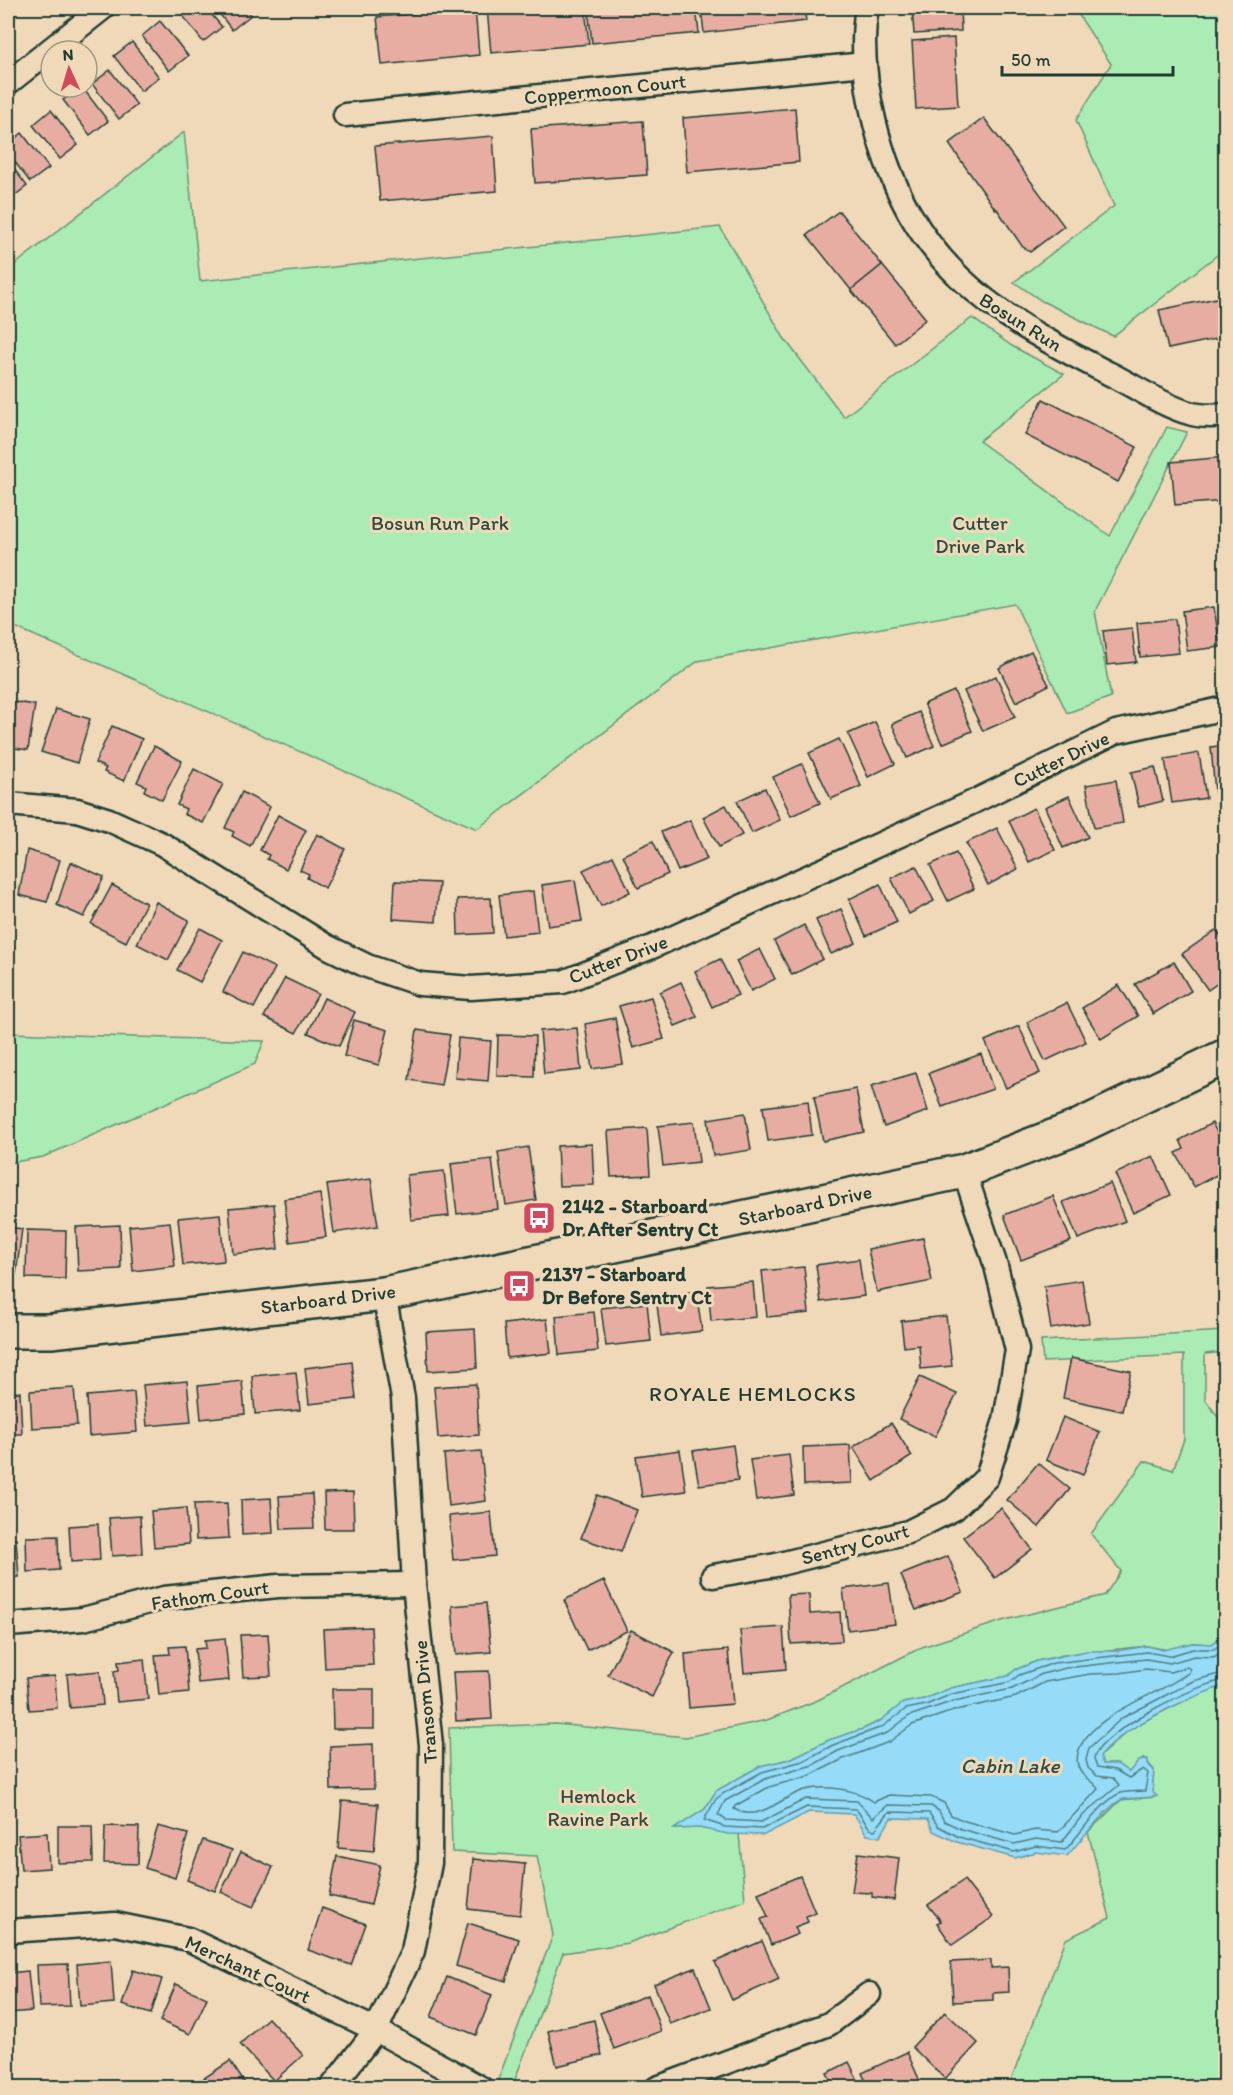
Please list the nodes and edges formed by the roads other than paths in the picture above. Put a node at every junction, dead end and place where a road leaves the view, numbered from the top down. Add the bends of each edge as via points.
1 (103, 8) edge
2 (867, 8) edge
3 (865, 64) junction
4 (8, 83) edge
5 (345, 115) dead end
6 (1226, 415) edge
7 (1226, 708) edge
8 (8, 804) edge
9 (1226, 1056) edge
10 (964, 1171) junction
11 (384, 1294) junction
12 (8, 1331) edge
13 (713, 1576) dead end
14 (414, 1584) junction
15 (8, 1625) edge
16 (8, 1931) edge
17 (869, 1994) dead end
18 (376, 2030) junction
19 (332, 2088) edge
20 (481, 2088) edge
21 (657, 2088) edge

1 - 4 street
2 - 3 street, Bosun Run
3 - 5 street, Coppermoon Court
3 - 6 street, Bosun Run via 868,98 892,181 920,230 974,292 1056,346 1189,413
7 - 8 street, Cutter Drive via 1116,732 751,903 563,982 471,988 420,984 367,966 328,947 162,844 109,820 77,810
9 - 10 street, Starboard Drive via 1076,1128
10 - 11 street, Starboard Drive
10 - 13 street, Sentry Court via 996,1266 1017,1350 1005,1420 987,1477 954,1509 908,1532 776,1565
11 - 12 street, Starboard Drive via 51,1331
11 - 14 street, Transom Drive via 403,1398
14 - 15 street, Fathom Court via 278,1586 164,1598 83,1619
14 - 18 street, Transom Drive via 431,1745 430,1863 413,1950
16 - 18 street, Merchant Court via 115,1923 188,1939
17 - 21 street via 829,2024
18 - 19 street, Transom Drive
18 - 20 street, Merchant Court

